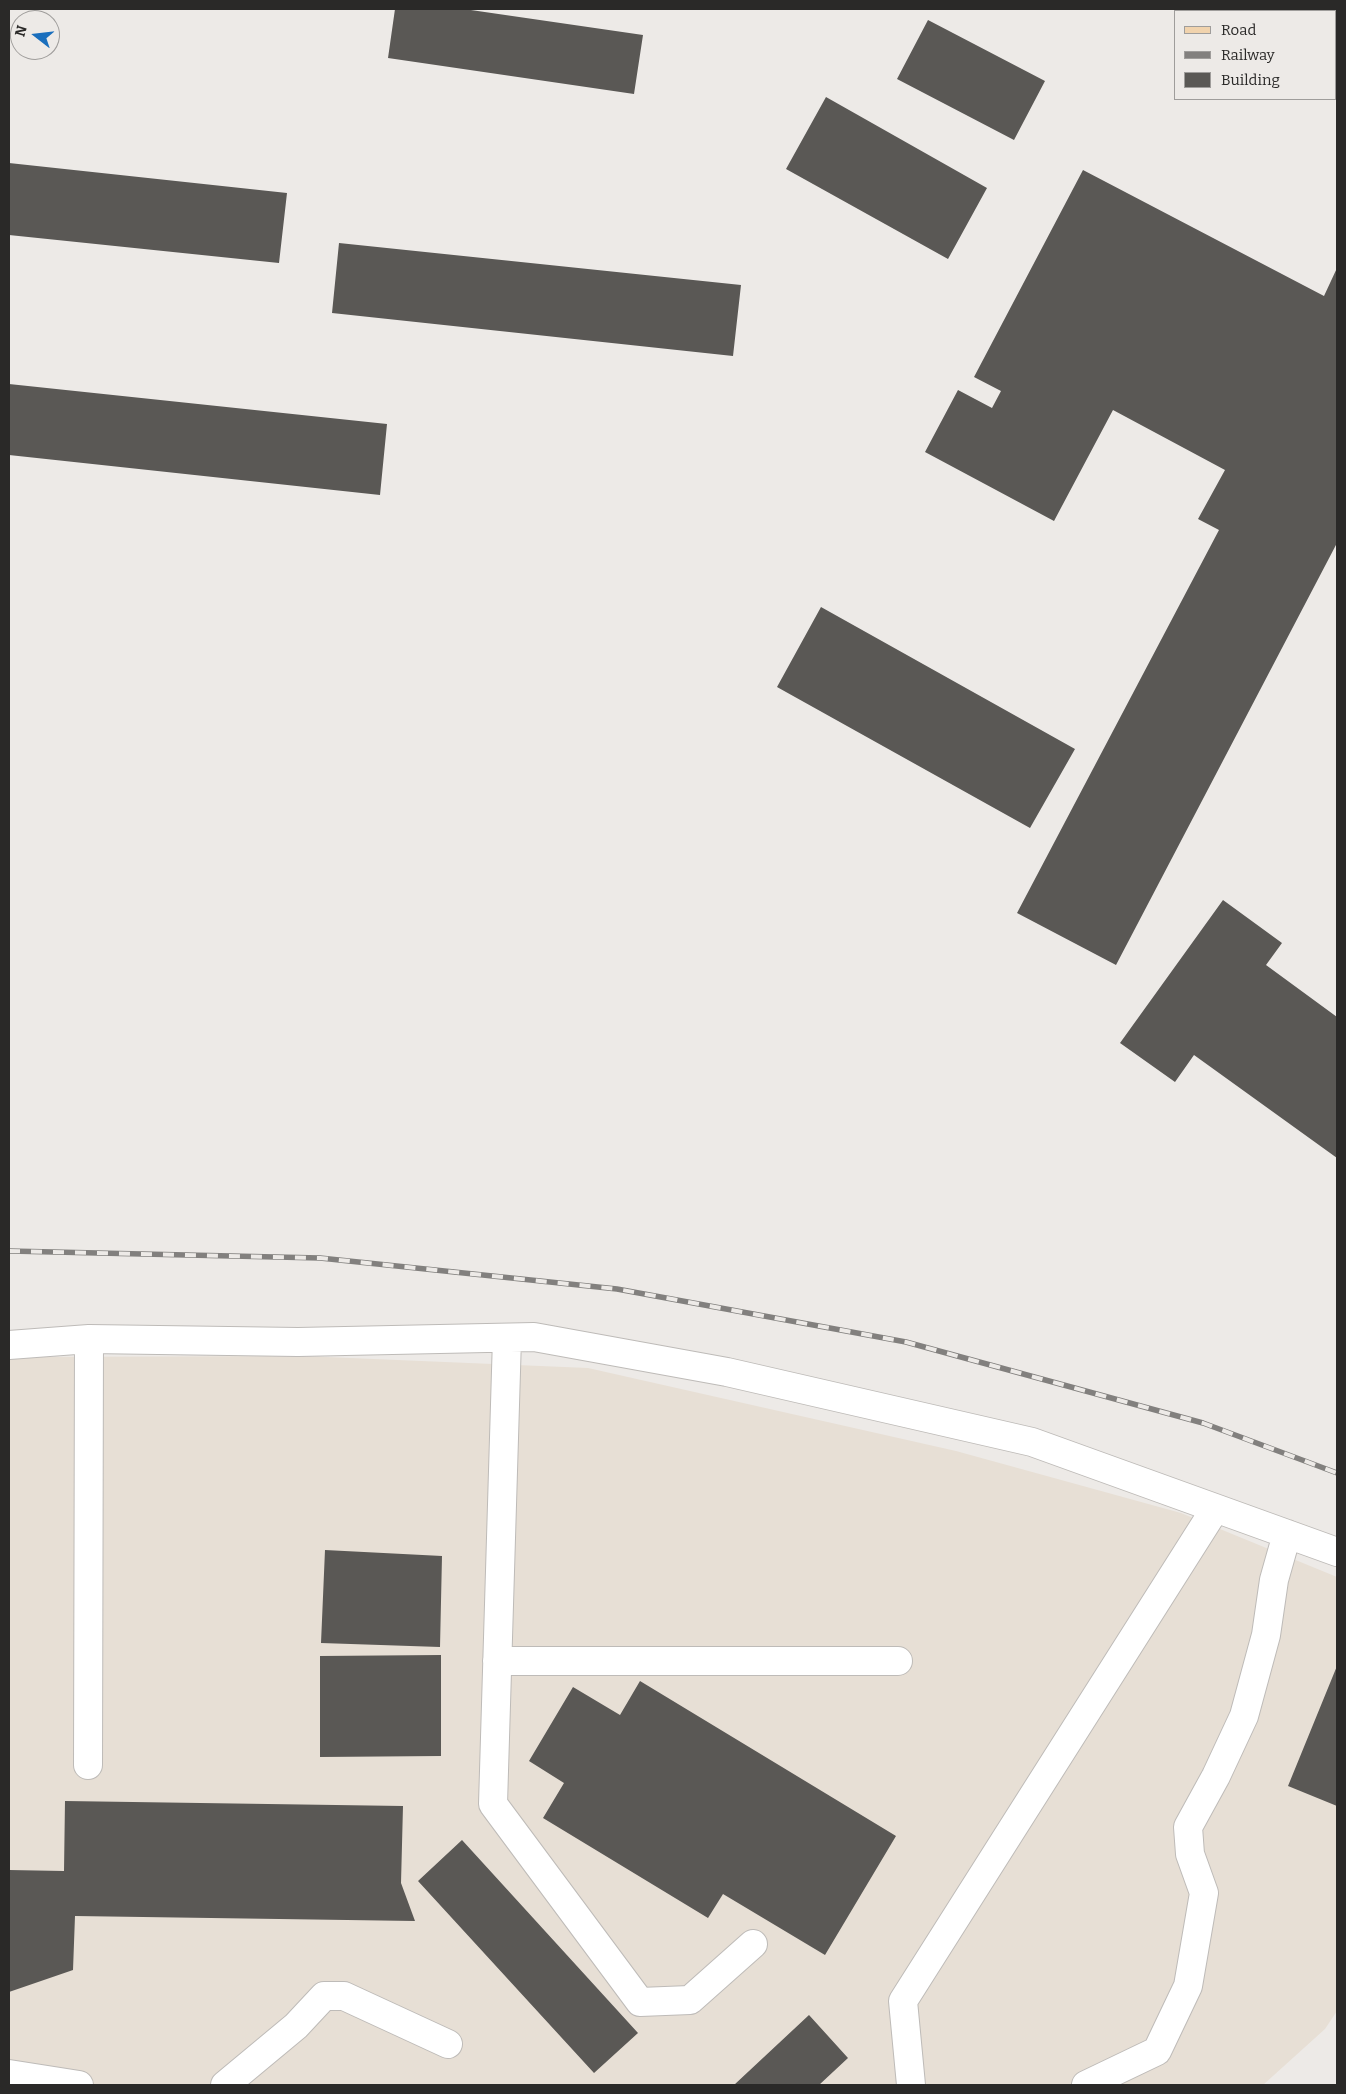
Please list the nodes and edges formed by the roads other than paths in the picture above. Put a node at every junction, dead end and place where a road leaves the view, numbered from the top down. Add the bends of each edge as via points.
1 (507, 1338) junction
2 (89, 1339) junction
3 (9, 1345) edge
4 (1215, 1508) junction
5 (1287, 1534) junction
6 (1337, 1552) edge
7 (497, 1661) junction
8 (898, 1661) dead end
9 (88, 1765) dead end
10 (753, 1944) dead end
11 (448, 2044) dead end
12 (9, 2074) edge
13 (1125, 2078) edge
14 (73, 2085) edge
15 (224, 2085) edge
16 (911, 2085) edge
17 (1086, 2085) edge

1 - 2 street via 298,1342
1 - 4 street via 534,1337 727,1372 1032,1442
1 - 7 street
2 - 3 street
2 - 9 street
4 - 5 street
4 - 16 street via 902,2001
5 - 6 street
5 - 13 street via 1274,1580 1266,1635 1244,1716 1188,1827 1190,1854 1204,1893 1188,1986 1157,2051
7 - 8 street
7 - 10 street via 493,1804 640,2002 690,2000
11 - 15 street via 344,1996 324,1996 296,2026
12 - 14 street
13 - 17 street

